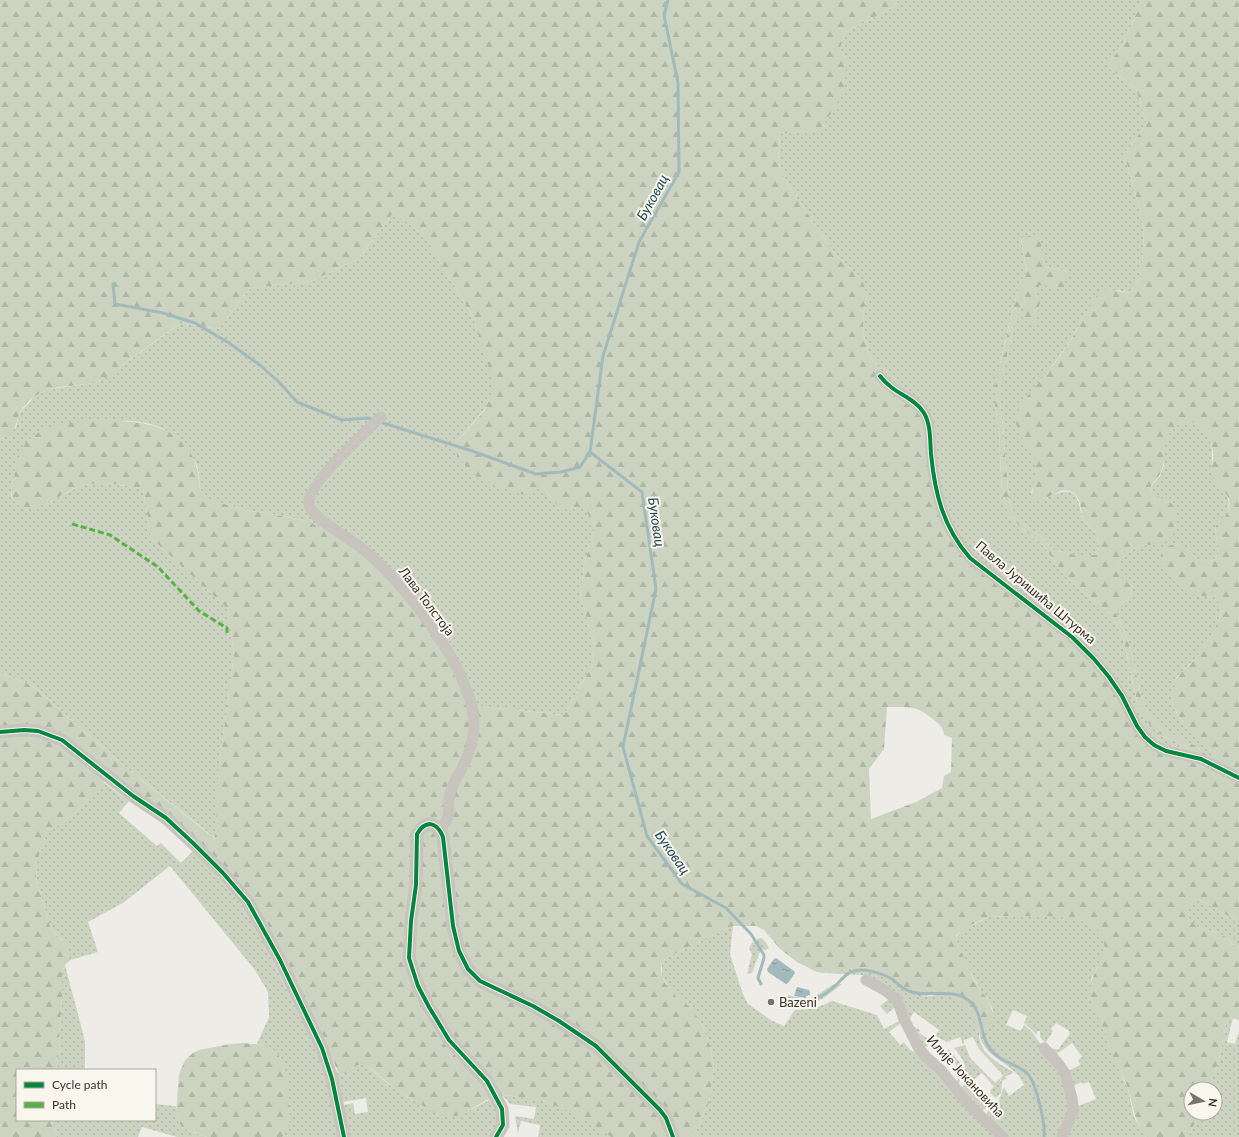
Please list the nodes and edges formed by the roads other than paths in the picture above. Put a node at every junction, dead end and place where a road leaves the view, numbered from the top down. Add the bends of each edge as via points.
1 (880, 376) dead end
2 (377, 420) dead end
3 (0, 732) edge
4 (1239, 778) edge
5 (440, 830) junction
6 (866, 980) dead end
7 (1044, 1048) dead end
8 (344, 1137) edge
9 (496, 1137) edge
10 (673, 1137) edge
11 (1003, 1137) edge
12 (1062, 1137) edge

1 - 4 street, Павла Јуришића Штурма via 890,387 919,407 927,418 940,506 951,532 970,558 1072,637 1088,653 1109,677 1137,726 1154,745 1166,751 1201,759
2 - 5 street, Лава Толстоја via 343,452 311,495 309,505 315,515 360,546 387,571 420,611 459,671 471,708 473,739 450,791 447,820
3 - 8 street via 38,731 62,740 133,796 166,818 223,873 248,902 280,960 322,1048 332,1079
5 - 9 street via 431,824 425,825 417,834 416,885 409,958 418,986 449,1040 487,1081 502,1109 502,1125
5 - 10 street via 443,837 453,926 459,951 468,969 480,981 533,1006 596,1046 660,1110
6 - 11 street, Илије Јокановића via 886,990 897,1000 918,1047 970,1106
7 - 12 street via 1064,1073 1074,1106

